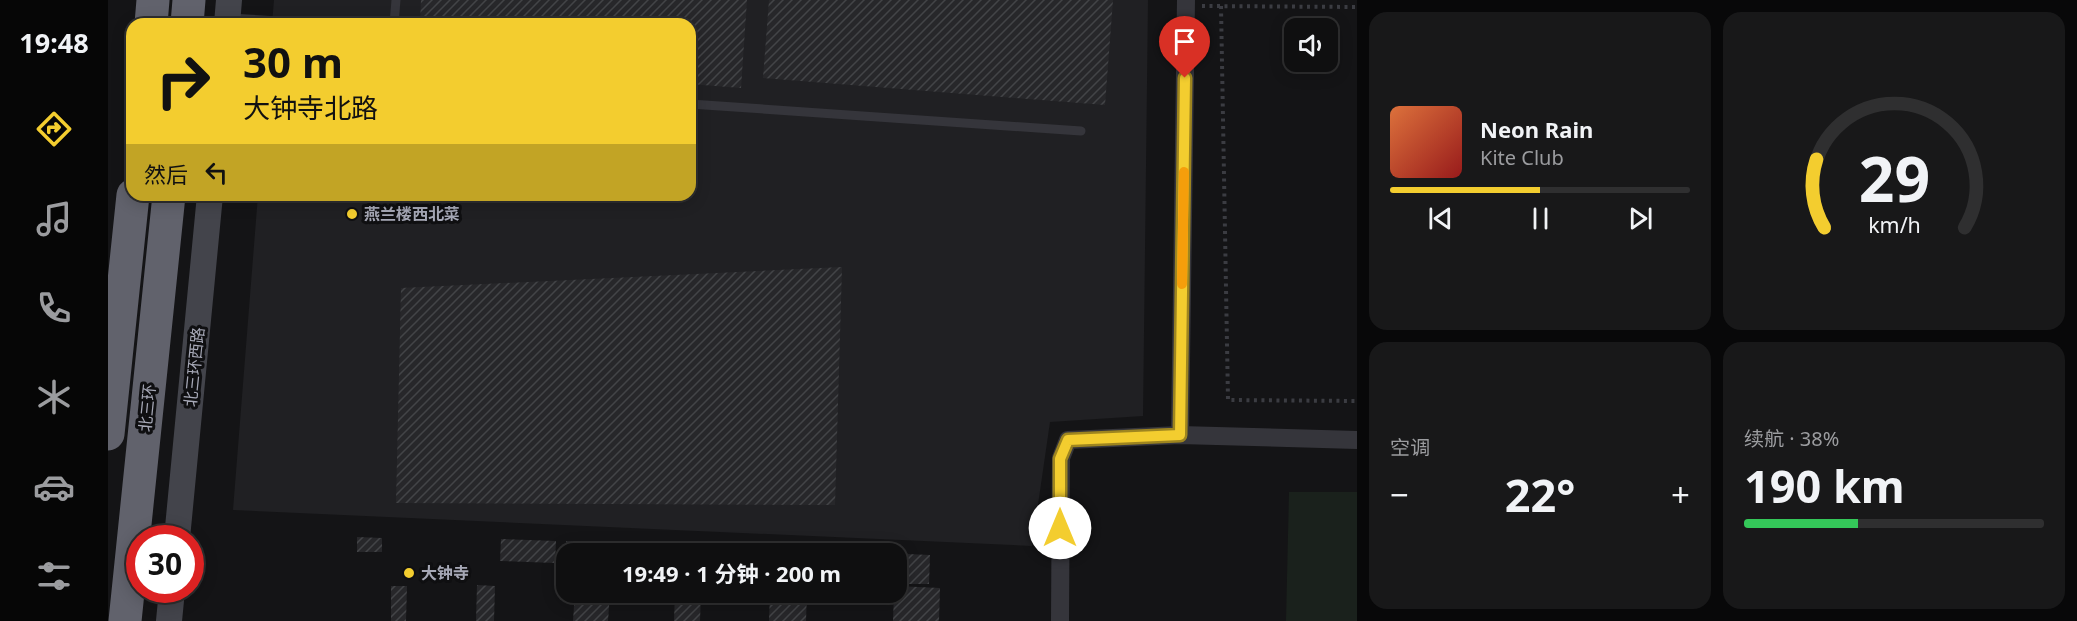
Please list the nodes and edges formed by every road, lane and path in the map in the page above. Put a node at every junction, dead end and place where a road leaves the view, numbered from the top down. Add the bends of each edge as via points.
1 (153, 0) edge
2 (189, 0) edge
3 (396, 0) edge
4 (1186, 0) edge
5 (1357, 7) edge
6 (228, 14) edge
7 (152, 18) edge
8 (188, 18) edge
9 (267, 18) edge
10 (394, 18) edge
11 (696, 104) edge
12 (1081, 131) dead end
13 (132, 201) edge
14 (168, 201) edge
15 (209, 201) edge
16 (1357, 401) edge
17 (108, 434) edge
18 (1180, 435) junction
19 (1357, 440) edge
20 (178, 525) edge
21 (171, 603) edge
22 (125, 621) edge
23 (169, 621) edge
24 (1060, 621) edge

1 - 7 highway
2 - 8 highway
3 - 10 lane
4 - 18 street
5 - 16 path via 1221,6 1228,400
6 - 9 lane
11 - 12 lane
13 - 17 highway
14 - 22 highway, 北三环
15 - 20 street, 北三环西路
18 - 19 street
18 - 24 street via 1068,440 1060,459
21 - 23 street

